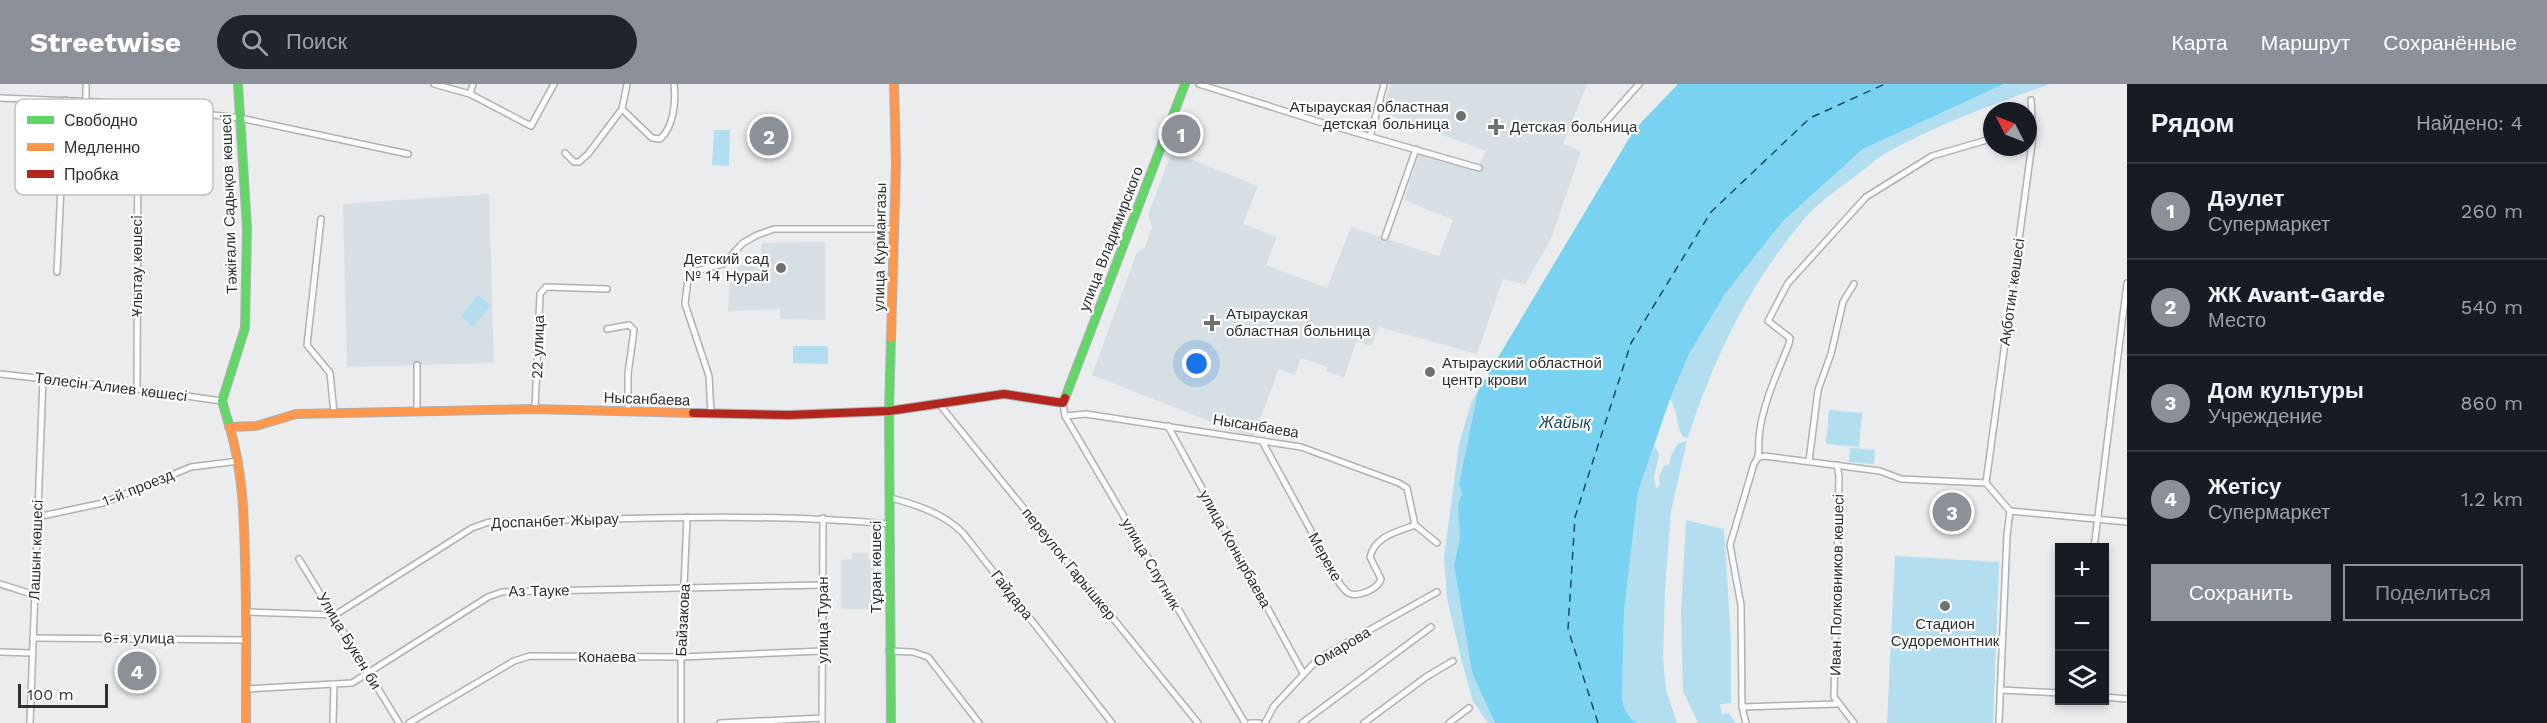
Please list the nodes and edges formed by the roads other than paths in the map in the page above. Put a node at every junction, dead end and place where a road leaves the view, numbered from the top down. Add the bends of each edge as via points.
1 (238, 84) edge
2 (434, 84) edge
3 (473, 84) edge
4 (554, 84) edge
5 (627, 84) edge
6 (674, 84) edge
7 (894, 84) edge
8 (1185, 84) edge
9 (1199, 84) edge
10 (1384, 84) edge
11 (1639, 84) edge
12 (470, 94) junction
13 (0, 98) edge
14 (32, 99) edge
15 (2031, 100) dead end
16 (622, 109) junction
17 (213, 115) edge
18 (240, 118) junction
19 (1601, 127) dead end
20 (1370, 137) junction
21 (1983, 141) edge
22 (1416, 149) junction
23 (565, 153) dead end
24 (408, 154) dead end
25 (1479, 168) dead end
26 (61, 195) edge
27 (138, 195) edge
28 (321, 219) dead end
29 (894, 229) junction
30 (1385, 237) dead end
31 (57, 272) dead end
32 (2127, 283) edge
33 (1854, 284) dead end
34 (608, 290) dead end
35 (607, 329) dead end
36 (417, 365) dead end
37 (0, 374) edge
38 (42, 378) junction
39 (137, 389) junction
40 (222, 401) junction
41 (1063, 403) junction
42 (940, 405) junction
43 (536, 409) junction
44 (417, 411) junction
45 (889, 411) junction
46 (628, 412) junction
47 (334, 413) junction
48 (711, 414) junction
49 (1065, 416) junction
50 (1168, 426) junction
51 (229, 427) junction
52 (1262, 441) junction
53 (1758, 458) junction
54 (239, 461) junction
55 (1809, 461) junction
56 (1837, 465) junction
57 (1986, 483) junction
58 (891, 498) junction
59 (2010, 511) junction
60 (37, 517) junction
61 (687, 518) junction
62 (823, 518) junction
63 (2096, 519) junction
64 (2127, 522) edge
65 (889, 524) junction
66 (1415, 525) junction
67 (1437, 543) dead end
68 (2094, 543) edge
69 (299, 559) dead end
70 (0, 584) edge
71 (823, 585) junction
72 (685, 588) junction
73 (1437, 592) dead end
74 (35, 595) junction
75 (247, 612) junction
76 (334, 615) junction
77 (1431, 627) dead end
78 (33, 638) junction
79 (246, 640) junction
80 (822, 651) junction
81 (889, 651) junction
82 (0, 652) edge
83 (32, 653) junction
84 (681, 657) junction
85 (1453, 661) dead end
86 (369, 673) junction
87 (1303, 673) junction
88 (334, 685) junction
89 (246, 689) junction
90 (2002, 690) junction
91 (2055, 693) edge
92 (2109, 697) edge
93 (2127, 699) edge
94 (1838, 704) junction
95 (1742, 707) junction
96 (1468, 708) dead end
97 (822, 721) edge
98 (30, 723) edge
99 (246, 723) edge
100 (333, 723) edge
101 (399, 723) edge
102 (409, 723) edge
103 (681, 723) edge
104 (720, 723) edge
105 (891, 723) edge
106 (979, 723) edge
107 (1112, 723) edge
108 (1198, 723) edge
109 (1245, 723) edge
110 (1250, 723) edge
111 (1259, 723) edge
112 (1265, 723) edge
113 (1302, 723) edge
114 (1364, 723) edge
115 (1449, 723) edge
116 (1746, 723) edge
117 (1854, 723) edge
118 (1999, 723) edge

1 - 18 street, Тәжіғали Садықов көшесі
2 - 12 street
3 - 12 street
4 - 12 street via 531,126
5 - 16 street
6 - 16 street via 676,98 667,133 660,139 652,138
7 - 29 street, улица Курмангазы
8 - 41 street, улица Владимирского
9 - 20 street
10 - 20 street
11 - 19 street
13 - 14 street
15 - 57 street, Ақботин көшесі via 2033,136
16 - 23 street via 579,162
17 - 18 street
18 - 24 street
18 - 40 street, Тәжіғали Садықов көшесі via 247,228 246,323
20 - 22 street
21 - 53 street via 1932,156 1866,197 1788,283 1768,321 1790,338 1770,391
22 - 25 street
22 - 30 street
26 - 31 street
27 - 39 street, Ұлытау көшесi
28 - 47 street via 307,345 330,373
29 - 45 street, улица Курмангазы
29 - 48 street via 774,229 743,243 723,264 693,272 688,278 685,304 709,376
32 - 63 street
33 - 55 street via 1843,302 1818,390
34 - 43 street, 22 улица via 546,287 540,294
35 - 46 street via 629,325 634,330
36 - 44 street
37 - 38 street, Төлесін Алиев көшесі
38 - 39 street, Төлесін Алиев көшесі
38 - 60 street, Лашын көшесі
39 - 40 street, Төлесін Алиев көшесі
40 - 51 street
41 - 42 street, Нысанбаева via 1004,394
41 - 49 street, улица Спутник
42 - 45 street, Нысанбаева
42 - 108 street, переулок Гарышкер
43 - 44 street, Нысанбаева
43 - 46 street, Нысанбаева
44 - 47 street, Нысанбаева
45 - 48 street, Нысанбаева
45 - 58 street, Тұран көшесі
46 - 48 street, Нысанбаева
47 - 51 street, Нысанбаева via 296,414 256,426
49 - 50 street, Нысанбаева via 1086,414
49 - 109 street, улица Спутник
50 - 52 street, Нысанбаева
50 - 87 street, улица Конырбаева
51 - 54 street
52 - 66 street, Нысанбаева via 1301,447 1399,483 1407,488
52 - 66 street, Мереке via 1347,592 1353,595 1380,585 1370,556 1372,549 1382,537
53 - 55 street
53 - 95 street via 1731,545 1742,605
54 - 60 street, 1-й проезд via 190,466 103,503
54 - 75 street
55 - 56 street
56 - 57 street via 1881,471 1901,479
56 - 94 street, Иван Полковников көшесі via 1834,697
57 - 59 street
58 - 65 street, Тұран көшесі
58 - 107 street, Гайдара via 954,523
59 - 63 street
59 - 90 street
60 - 74 street, Лашын көшесі
61 - 62 street, Доспанбет Жырау
61 - 72 street, Байзакова
61 - 76 street, Доспанбет Жырау via 480,524
62 - 65 street, Доспанбет Жырау
62 - 71 street, улица Туран
63 - 64 street
63 - 68 street
65 - 81 street, Тұран көшесі
66 - 67 street
69 - 76 street, Улица Букен би
70 - 74 street
71 - 72 street, Аз Тауке
71 - 80 street, улица Туран
72 - 84 street, Байзакова
72 - 86 street, Аз Тауке via 496,593
73 - 87 street, Омарова via 1318,659
74 - 78 street, Лашын көшесі
75 - 76 street
75 - 79 street
76 - 86 street, Улица Букен би
77 - 113 street
78 - 79 street, 6-я улица
78 - 83 street, Лашын көшесі
79 - 89 street
80 - 84 street, Конаева
80 - 97 street, улица Туран
81 - 105 street, Тұран көшесі
81 - 106 street via 928,657
82 - 83 street
83 - 98 street, Лашын көшесі
84 - 102 street, Конаева via 520,658
84 - 103 street, Байзакова
85 - 114 street via 1426,676
86 - 88 street, Аз Тауке via 352,683
86 - 101 street, Улица Букен би
87 - 112 street, Омарова via 1274,706
88 - 89 street, Аз Тауке
88 - 100 street
89 - 99 street
90 - 91 street
90 - 118 street
92 - 93 street
94 - 95 street
94 - 117 street
95 - 116 street
96 - 115 street
97 - 104 street
110 - 111 street

